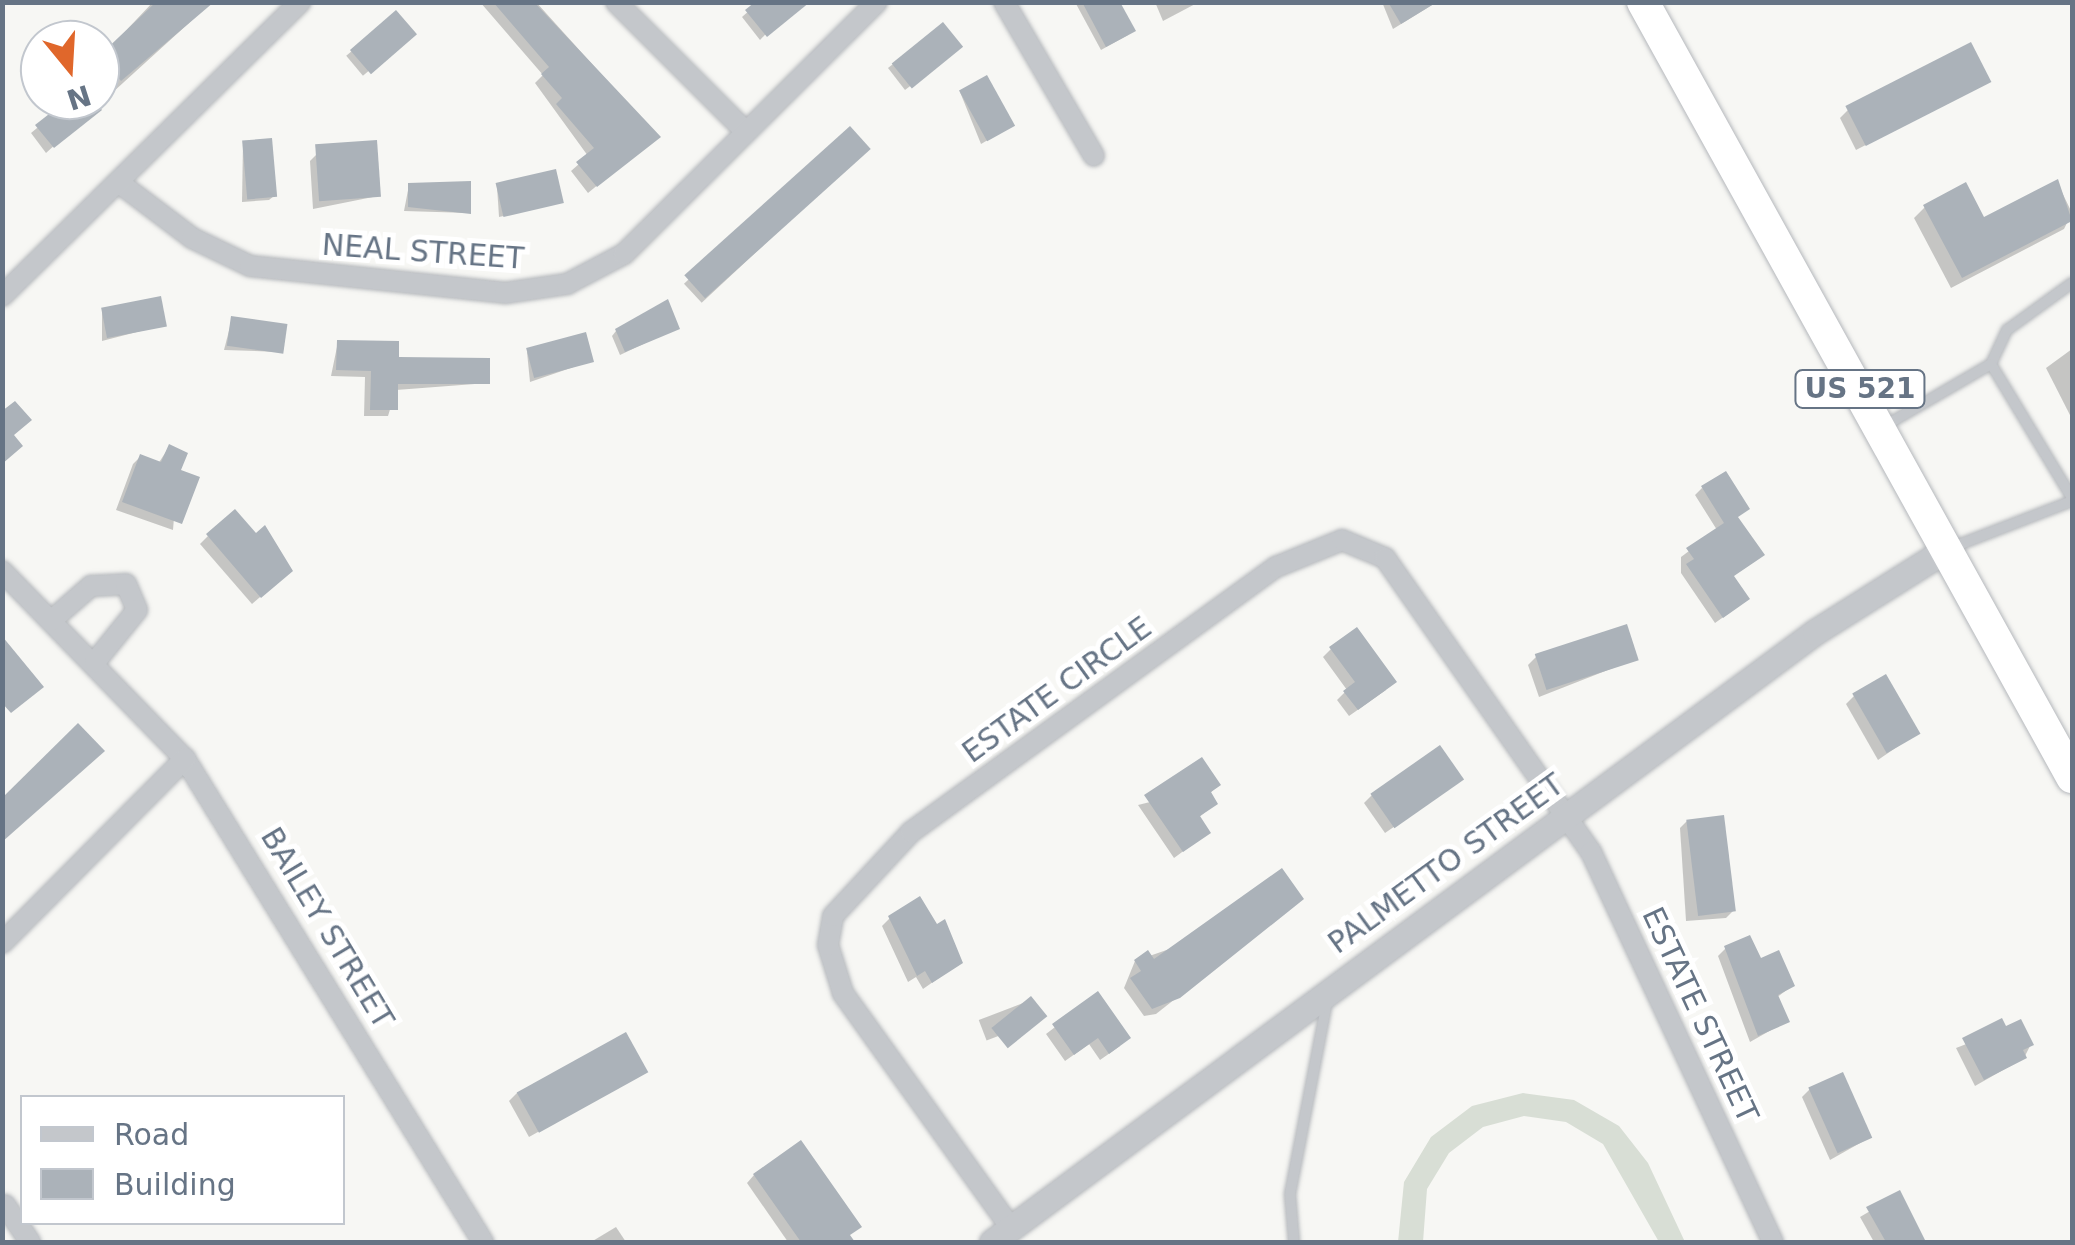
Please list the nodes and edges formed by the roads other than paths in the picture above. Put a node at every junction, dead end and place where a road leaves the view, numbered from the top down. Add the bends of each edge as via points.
1 (300, 2) edge
2 (616, 2) edge
3 (877, 2) edge
4 (1004, 2) edge
5 (1643, 2) edge
6 (746, 132) junction
7 (1094, 156) dead end
8 (118, 182) junction
9 (2072, 283) edge
10 (2, 296) edge
11 (1990, 364) junction
12 (1881, 428) junction
13 (2072, 500) edge
14 (1947, 549) junction
15 (2, 571) edge
16 (52, 620) junction
17 (95, 662) junction
18 (185, 760) junction
19 (2072, 778) edge
20 (1566, 816) junction
21 (2, 943) edge
22 (1329, 991) junction
23 (5, 1205) dead end
24 (1001, 1235) edge
25 (30, 1242) edge
26 (483, 1242) edge
27 (1294, 1242) edge
28 (1774, 1242) edge

1 - 8 street
2 - 6 street
3 - 6 street, NEAL STREET
4 - 7 street
5 - 12 highway, US 521
6 - 8 street, NEAL STREET via 624,254 580,280 524,292 250,266 192,238
8 - 10 street
9 - 11 lane via 2007,330
11 - 12 lane
11 - 13 lane
12 - 14 highway, US 521
13 - 14 lane
14 - 19 highway, US 521
14 - 20 street, PALMETTO STREET via 1815,632
15 - 16 street, BAILEY STREET
16 - 17 street, BAILEY STREET
16 - 17 street via 91,586 126,584 137,610
17 - 18 street, BAILEY STREET
18 - 21 street
18 - 26 street, BAILEY STREET
20 - 22 street, PALMETTO STREET
20 - 24 street, ESTATE CIRCLE via 1385,558 1342,540 1276,567 911,832 842,900 828,944 856,1012
20 - 28 street, ESTATE STREET
22 - 24 street, PALMETTO STREET
22 - 27 lane via 1290,1194
23 - 25 street

